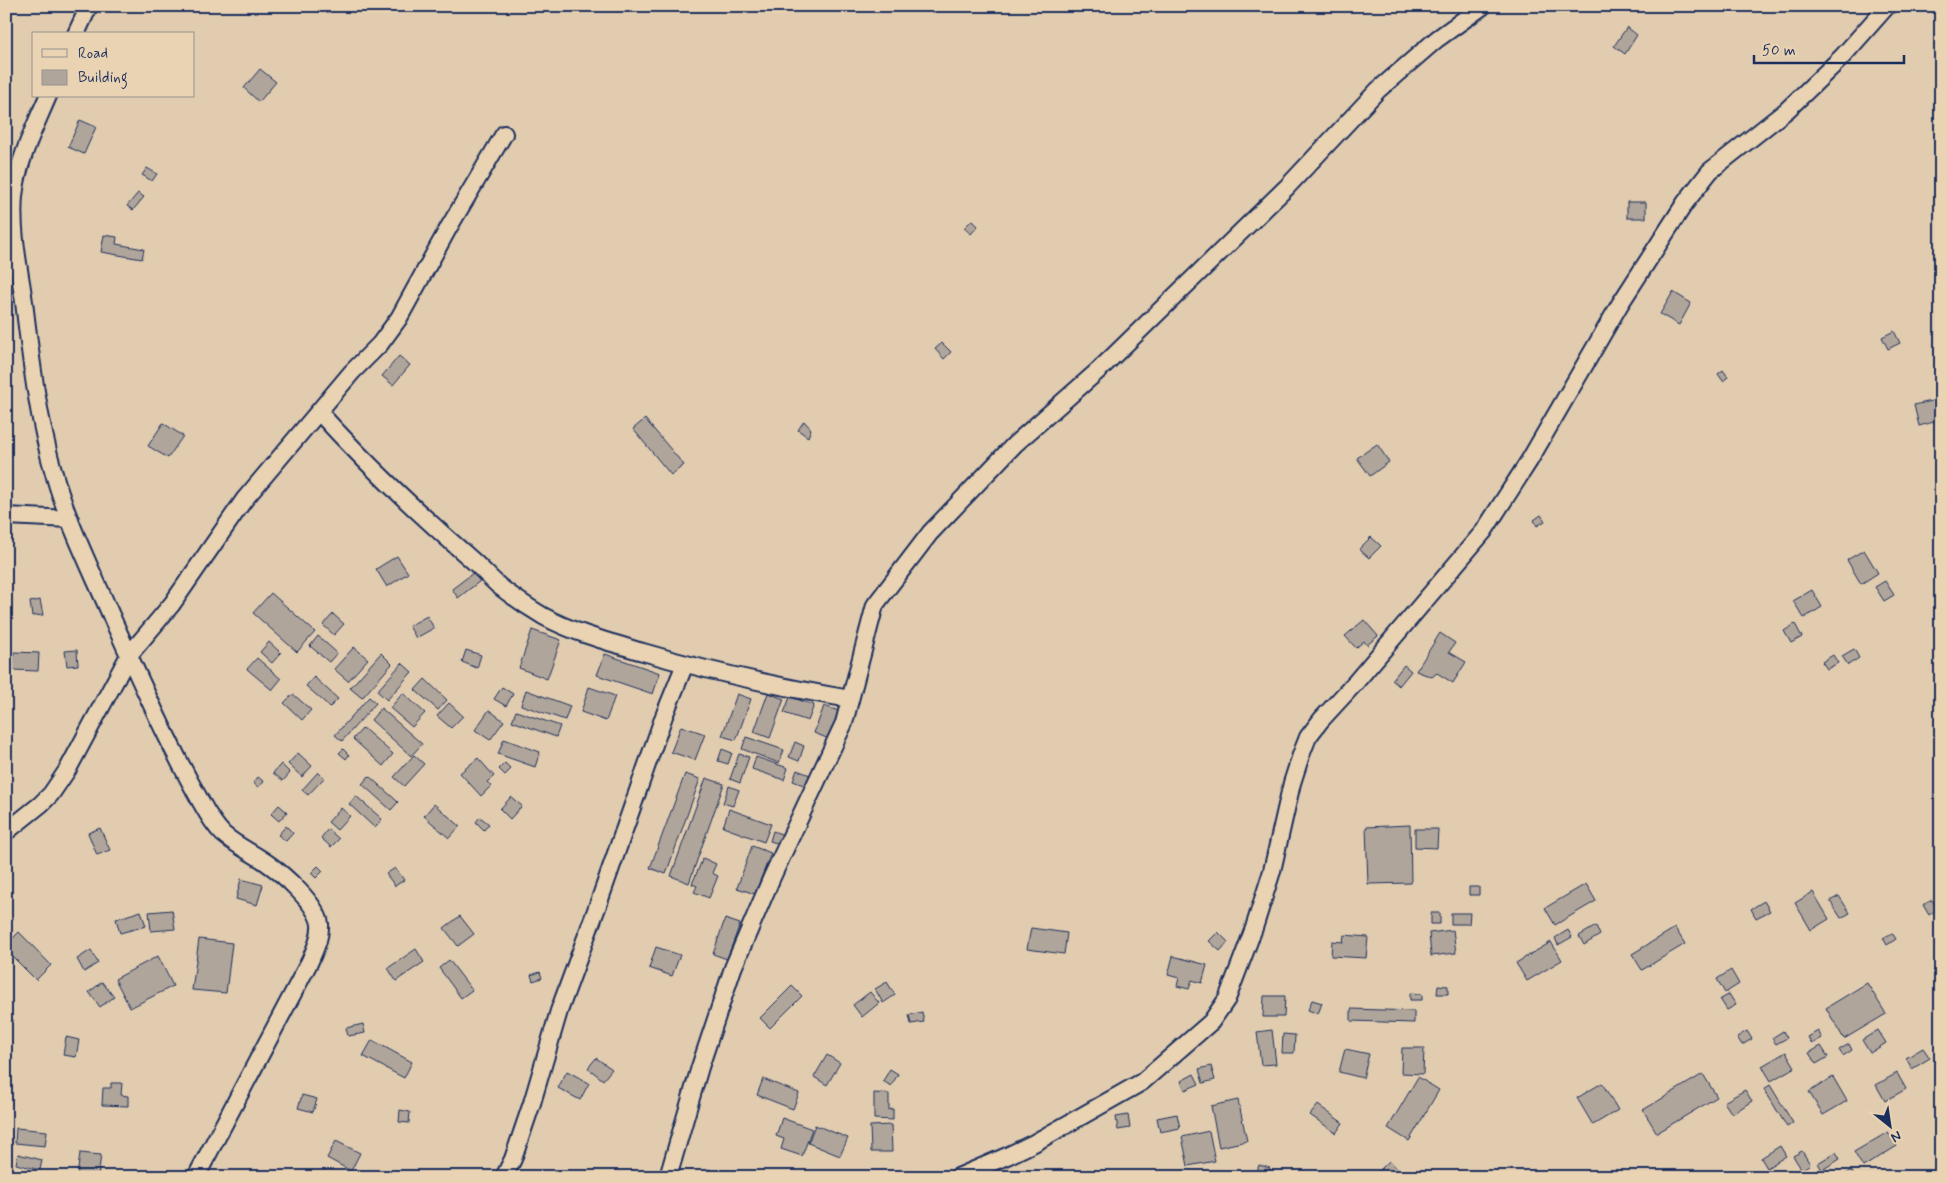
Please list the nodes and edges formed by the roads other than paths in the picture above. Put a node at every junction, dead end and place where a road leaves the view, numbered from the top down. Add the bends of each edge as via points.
1 (89, 6) edge
2 (1483, 6) edge
3 (1887, 6) edge
4 (77, 32) edge
5 (47, 98) edge
6 (504, 134) dead end
7 (10, 197) edge
8 (320, 412) junction
9 (6, 516) edge
10 (70, 519) junction
11 (129, 655) junction
12 (685, 664) junction
13 (850, 699) junction
14 (6, 832) edge
15 (196, 1177) edge
16 (504, 1177) edge
17 (668, 1177) edge
18 (958, 1177) edge

1 - 4 street
2 - 13 street via 1437,39 1378,90 1287,187 1100,369 1014,444 930,533 875,605
3 - 18 street via 1842,57 1787,110 1710,171 1685,203 1620,304 1539,445 1484,531 1308,737 1292,783 1272,871 1254,928 1227,999 1212,1022 1142,1082 1034,1143
5 - 7 street via 27,143
6 - 8 street via 399,318
7 - 10 street via 37,396 55,478
8 - 11 street via 244,500 172,604
8 - 12 street via 400,496 500,587 526,606 565,627
9 - 10 street
10 - 11 street
11 - 14 street via 68,769 51,794
11 - 15 street via 173,749 216,825 233,842 284,877 313,908 320,922 320,935 310,961
12 - 13 street via 770,685
12 - 16 street via 559,1011 532,1103
13 - 17 street via 844,723 733,968

